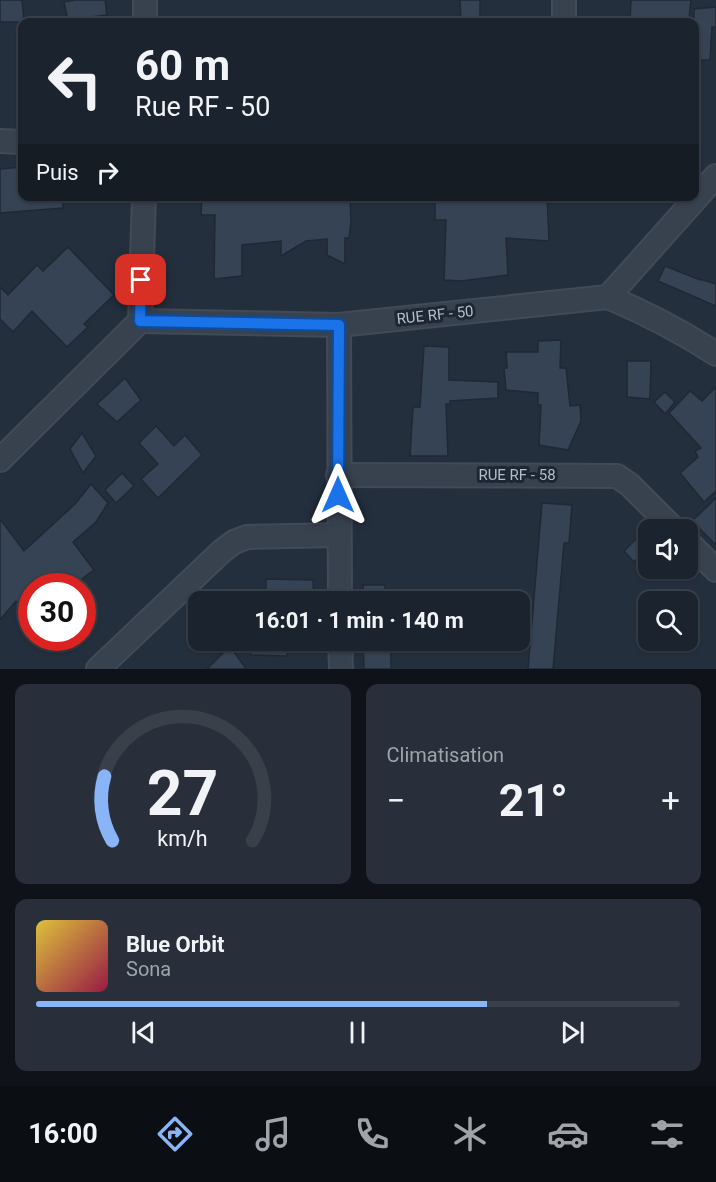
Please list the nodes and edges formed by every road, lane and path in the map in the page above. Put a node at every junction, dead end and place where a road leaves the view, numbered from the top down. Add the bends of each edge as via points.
1 (145, 0) edge
2 (564, 0) edge
3 (145, 18) edge
4 (564, 18) edge
5 (0, 141) edge
6 (18, 142) edge
7 (716, 176) edge
8 (699, 195) edge
9 (144, 201) edge
10 (694, 201) edge
11 (608, 297) junction
12 (140, 321) junction
13 (339, 325) junction
14 (716, 354) edge
15 (0, 460) edge
16 (338, 475) junction
17 (664, 519) edge
18 (339, 535) junction
19 (698, 552) edge
20 (716, 570) edge
21 (340, 591) edge
22 (340, 651) edge
23 (98, 669) edge
24 (341, 669) edge

1 - 3 street
2 - 4 street
5 - 6 street
7 - 8 street
9 - 12 street
10 - 11 street
11 - 13 street, RUE RF - 50
11 - 14 street, RUE RF - 50 via 645,312
12 - 13 street, RUE RF - 50
12 - 15 street
13 - 16 street
16 - 17 street, RUE RF - 58 via 617,476
16 - 18 street
18 - 21 street
18 - 23 street via 247,537 234,542
19 - 20 street
22 - 24 street

